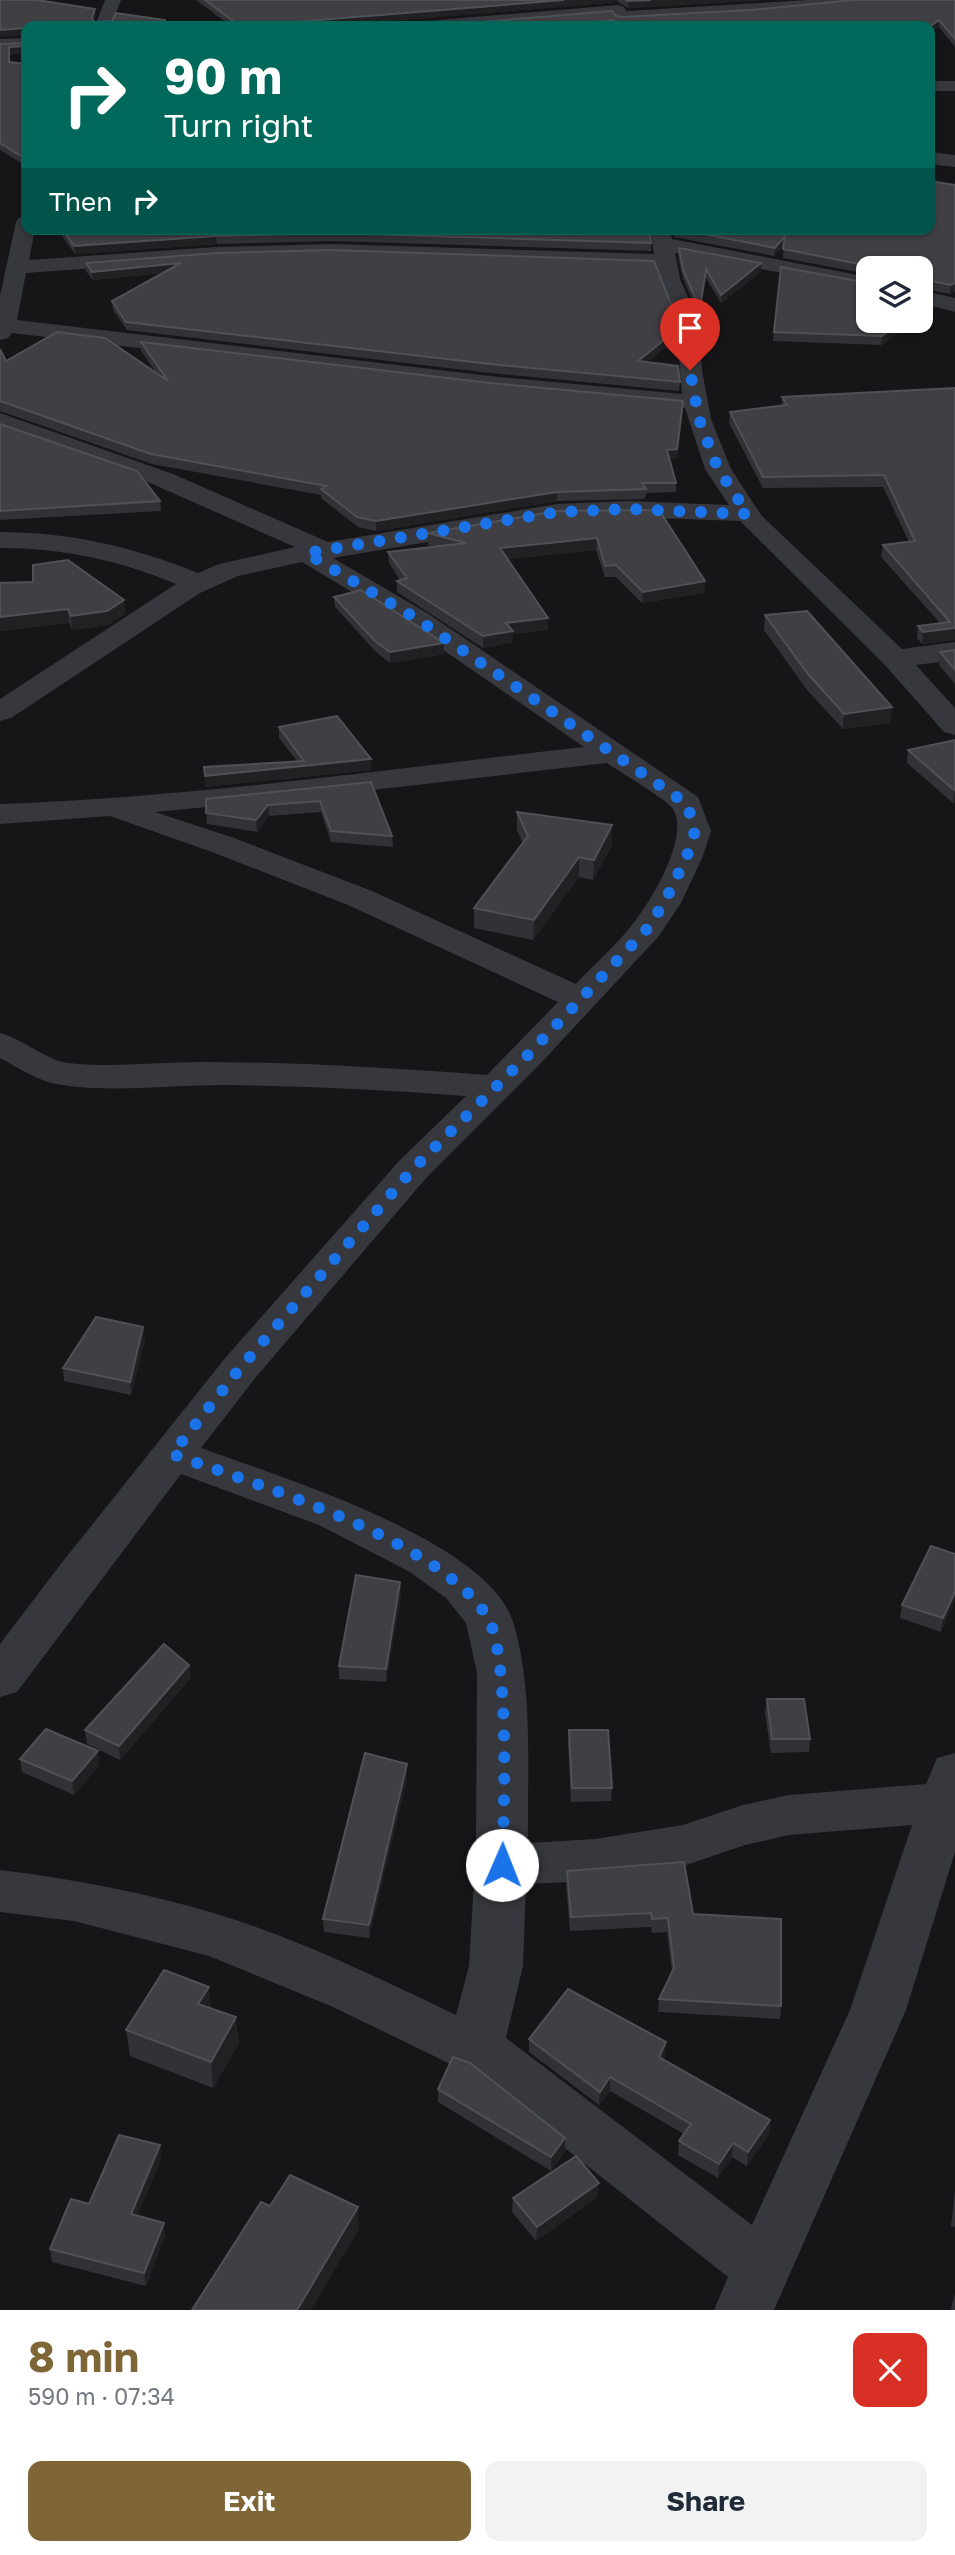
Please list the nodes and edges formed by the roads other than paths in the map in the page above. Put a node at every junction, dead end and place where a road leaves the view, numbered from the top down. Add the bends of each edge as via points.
1 (113, 0) edge
2 (856, 0) edge
3 (830, 2) edge
4 (618, 13) edge
5 (105, 21) edge
6 (500, 21) edge
7 (21, 43) edge
8 (0, 44) edge
9 (935, 86) edge
10 (955, 86) edge
11 (935, 159) edge
12 (955, 161) edge
13 (24, 235) edge
14 (0, 240) edge
15 (663, 245) edge
16 (20, 257) junction
17 (856, 281) edge
18 (933, 299) edge
19 (955, 305) edge
20 (3, 329) edge
21 (696, 402) junction
22 (0, 421) edge
23 (748, 514) junction
24 (0, 540) edge
25 (316, 552) junction
26 (198, 583) junction
27 (955, 652) edge
28 (895, 659) junction
29 (0, 712) edge
30 (955, 726) edge
31 (614, 753) junction
32 (107, 807) junction
33 (0, 814) edge
34 (580, 999) junction
35 (0, 1044) edge
36 (496, 1087) junction
37 (172, 1454) junction
38 (0, 1679) edge
39 (950, 1787) edge
40 (502, 1865) junction
41 (0, 1891) edge
42 (475, 2050) junction
43 (754, 2289) edge

1 - 5 street
2 - 3 street
3 - 4 street
4 - 6 street
7 - 8 street
9 - 10 street
11 - 12 street
13 - 16 street
14 - 16 street
15 - 16 street
15 - 17 street
15 - 21 street via 670,279 687,320
16 - 20 street
18 - 19 street
20 - 21 street
21 - 23 street via 718,469
22 - 25 street via 194,491
23 - 25 street via 628,509 557,512
23 - 28 street
24 - 26 street via 65,541 102,549
25 - 26 street via 229,570
25 - 31 street
26 - 29 street
27 - 28 street
28 - 30 street
31 - 32 street
31 - 34 street via 687,804 695,831 664,903 646,930
32 - 33 street
32 - 34 street via 223,845 360,898
34 - 36 street
35 - 36 street via 57,1073 350,1076
36 - 37 street via 413,1169
37 - 38 street
37 - 40 street via 335,1514 426,1560 463,1586 489,1619 501,1673
39 - 40 street via 789,1815 683,1845 594,1860
39 - 43 street via 878,2010
40 - 42 street via 496,1966
41 - 42 street via 74,1900 218,1936
42 - 43 street via 491,2057

